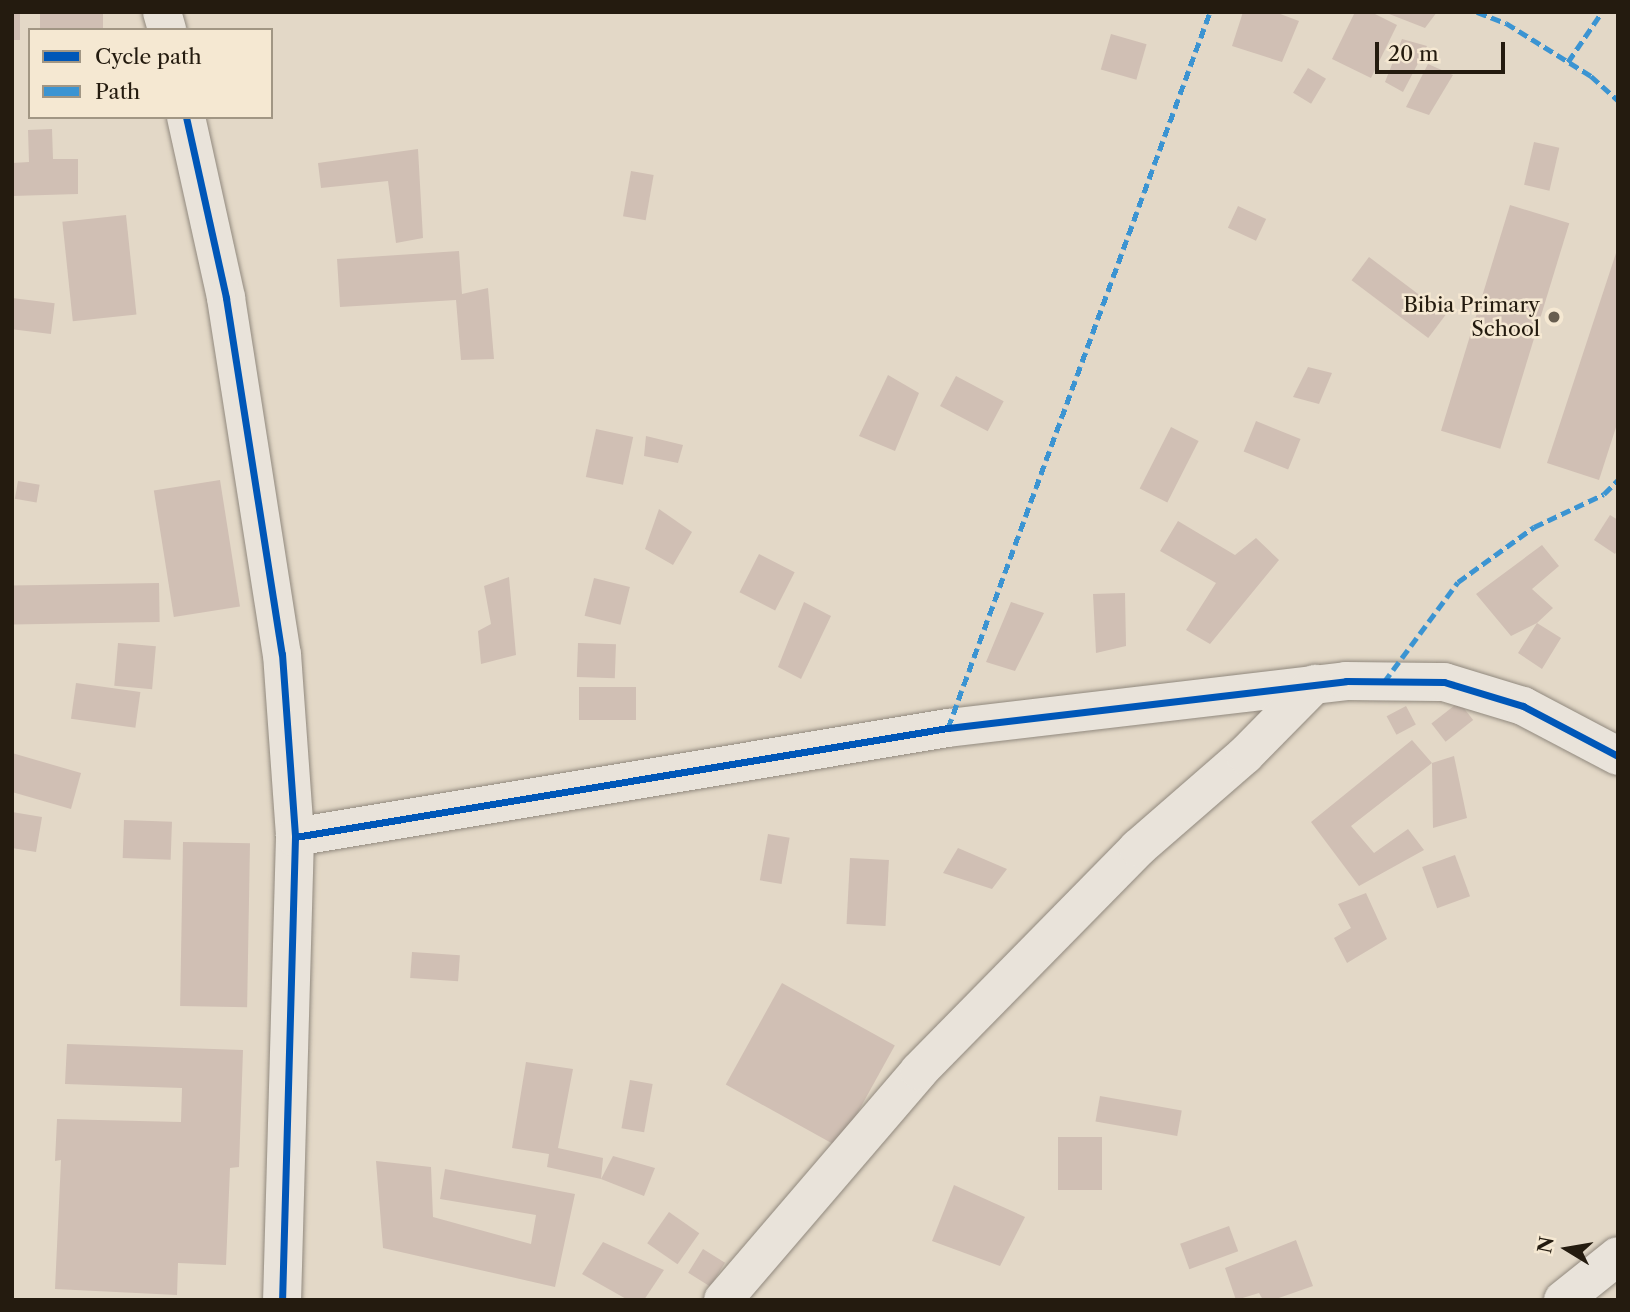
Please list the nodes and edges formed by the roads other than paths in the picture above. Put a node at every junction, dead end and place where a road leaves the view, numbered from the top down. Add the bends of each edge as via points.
1 (186, 119) edge
2 (1315, 684) junction
3 (1618, 756) edge
4 (295, 837) junction
5 (1618, 1256) edge
6 (282, 1300) edge
7 (723, 1300) edge
8 (1563, 1300) edge

1 - 4 street via 226,299 282,654
2 - 3 street via 1444,682 1523,706
2 - 4 street via 948,728
2 - 7 street via 1245,755 1138,848 919,1071
4 - 6 street
5 - 8 street

